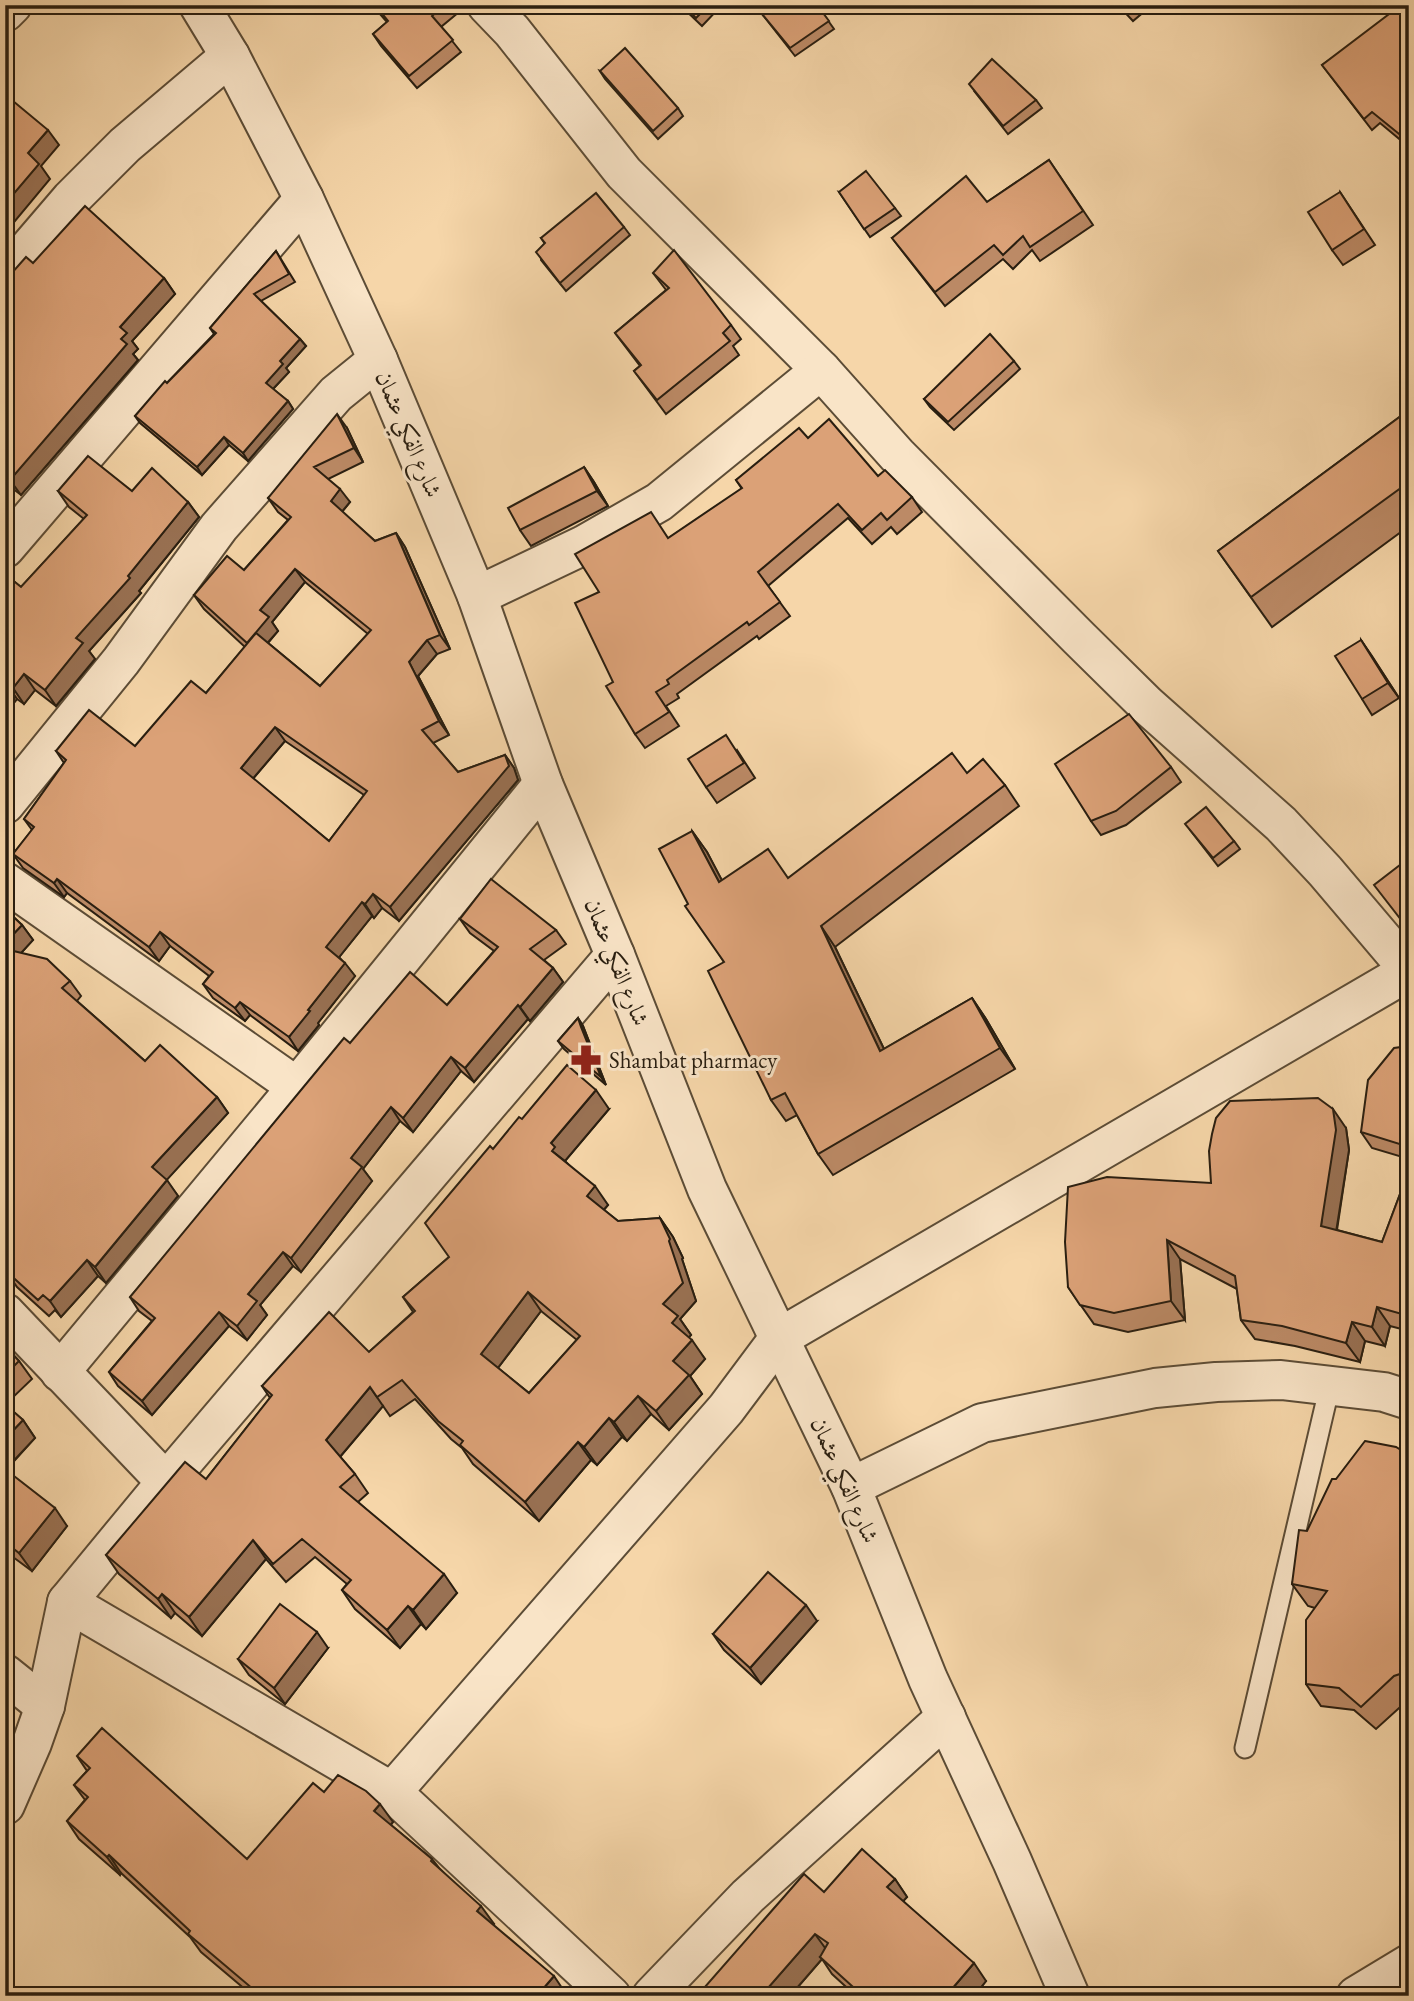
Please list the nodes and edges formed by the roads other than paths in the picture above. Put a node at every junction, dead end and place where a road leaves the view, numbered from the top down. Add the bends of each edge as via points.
1 (12, 5) edge
2 (199, 5) edge
3 (487, 5) edge
4 (5, 12) edge
5 (229, 56) junction
6 (304, 199) junction
7 (5, 276) edge
8 (378, 360) junction
9 (821, 370) junction
10 (5, 548) edge
11 (477, 596) junction
12 (542, 784) junction
13 (5, 804) edge
14 (5, 882) edge
15 (615, 955) junction
16 (1409, 970) edge
17 (297, 1087) junction
18 (5, 1313) edge
19 (779, 1338) junction
20 (60, 1372) junction
21 (1330, 1385) junction
22 (1409, 1400) edge
23 (166, 1482) junction
24 (851, 1488) junction
25 (67, 1602) junction
26 (5, 1674) edge
27 (45, 1706) junction
28 (946, 1717) junction
29 (1245, 1748) dead end
30 (392, 1792) junction
31 (5, 1805) edge
32 (1409, 1964) edge
33 (611, 1996) edge
34 (652, 1996) edge
35 (1070, 1996) edge
36 (1356, 1996) edge

1 - 4 street
2 - 5 street, شارع الفكي عثمان
3 - 9 street via 624,173
5 - 6 street, شارع الفكي عثمان
5 - 7 street via 125,145
6 - 8 street, شارع الفكي عثمان
6 - 10 street
8 - 11 street, شارع الفكي عثمان
8 - 13 street via 336,394 219,527 121,661
9 - 11 street via 659,502 584,545
9 - 16 street via 897,455 1108,667 1281,824
11 - 12 street, شارع الفكي عثمان
12 - 15 street, شارع الفكي عثمان
12 - 17 street
14 - 17 street
15 - 19 street, شارع الفكي عثمان via 707,1188
15 - 23 street
16 - 19 street
17 - 20 street
18 - 20 street
19 - 24 street, شارع الفكي عثمان
19 - 30 street via 726,1409
20 - 23 street
21 - 22 street
21 - 24 street via 1281,1380 1216,1382 1030,1411 982,1423
21 - 29 lane
23 - 25 street
24 - 28 street, شارع الفكي عثمان
25 - 27 street
25 - 30 street
26 - 27 street
27 - 31 street
28 - 34 street via 748,1896
28 - 35 street, شارع الفكي عثمان
30 - 33 street
32 - 36 street

